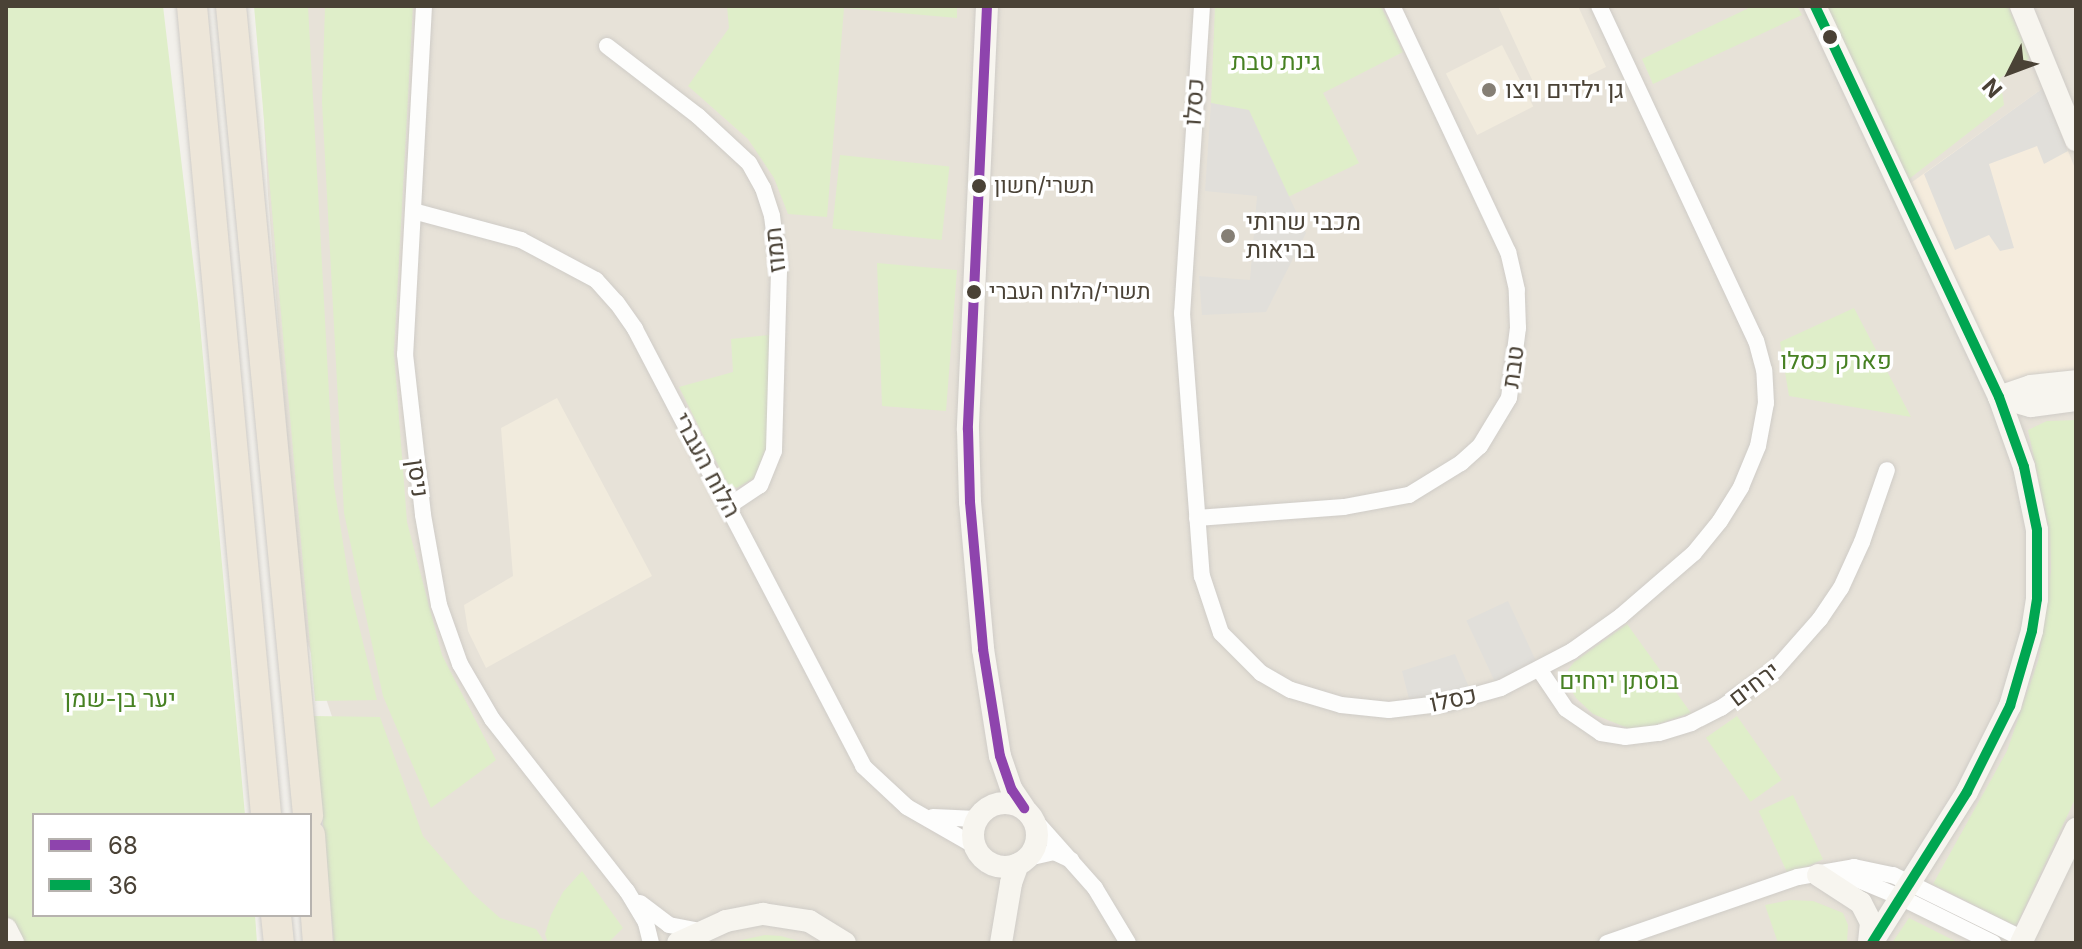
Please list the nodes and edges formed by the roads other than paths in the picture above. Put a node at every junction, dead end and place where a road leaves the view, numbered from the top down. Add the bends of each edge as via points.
1 (192, 6) edge
2 (231, 6) edge
3 (424, 6) edge
4 (987, 6) edge
5 (1202, 6) edge
6 (1392, 6) edge
7 (1599, 6) edge
8 (1815, 6) edge
9 (2021, 6) edge
10 (607, 46) dead end
11 (2076, 140) edge
12 (413, 211) junction
13 (2076, 381) edge
14 (1999, 397) junction
15 (2076, 400) edge
16 (1887, 470) dead end
17 (729, 506) junction
18 (1197, 518) junction
19 (1539, 669) junction
20 (1000, 756) junction
21 (1028, 812) junction
22 (266, 813) edge
23 (308, 813) edge
24 (920, 814) junction
25 (980, 814) junction
26 (2076, 829) edge
27 (978, 851) junction
28 (1023, 861) junction
29 (312, 862) edge
30 (1079, 866) junction
31 (1808, 876) junction
32 (627, 891) junction
33 (1907, 891) junction
34 (276, 917) edge
35 (6, 929) edge
36 (701, 931) junction
37 (1003, 933) edge
38 (1631, 939) edge
39 (2022, 941) edge
40 (13, 943) edge
41 (279, 943) edge
42 (318, 943) edge
43 (651, 943) edge
44 (678, 943) edge
45 (845, 943) edge
46 (1128, 943) edge
47 (1607, 943) edge
48 (1870, 943) edge
49 (1993, 943) edge

1 - 22 highway
2 - 23 highway
3 - 12 street, ניסן
4 - 20 street via 968,430 982,635
5 - 18 street, כסלו via 1182,313
6 - 18 street, טבת via 1508,252 1518,328 1509,398 1480,446 1409,495 1344,507
7 - 19 street, כסלו via 1746,313 1764,370 1766,403 1758,446 1741,487 1694,553 1621,616
8 - 14 street
9 - 11 street
10 - 17 street, תמוז via 749,163 772,216 779,271 774,451 760,485
12 - 17 street, הלוח העברי via 521,240 596,280 635,329
12 - 32 street, ניסן via 405,354 439,605 460,664 492,719
13 - 14 street via 2031,386
14 - 15 street via 2031,406
14 - 33 street via 2024,467 2037,530 2032,631 1996,737
16 - 19 street, ירחים via 1862,542 1827,609 1775,670 1721,708 1659,733 1601,733 1566,709
17 - 24 street, הלוח העברי via 863,766
18 - 19 street, כסלו via 1202,576 1221,633 1261,673 1291,690 1341,705 1389,710 1473,697
20 - 21 street via 1012,790
20 - 25 street via 998,778
21 - 25 street via 1004,802
21 - 28 street via 1038,838
21 - 30 street
24 - 25 street, הלוח העברי via 943,820
24 - 27 street, הלוח העברי
25 - 27 street via 973,835
26 - 39 street
27 - 28 street via 1000,867
27 - 37 street via 995,882
28 - 30 street via 1054,852
28 - 37 street via 1011,883
29 - 42 highway
30 - 46 street
31 - 33 street via 1854,867 1875,869
31 - 38 street
31 - 48 street via 1861,903 1871,923
32 - 36 street, ניסן via 669,925
32 - 43 street, ניסן
33 - 39 street
33 - 48 street
33 - 49 street
34 - 41 highway
35 - 40 street
36 - 44 street
36 - 45 street via 726,921 784,915 809,921
38 - 47 street

